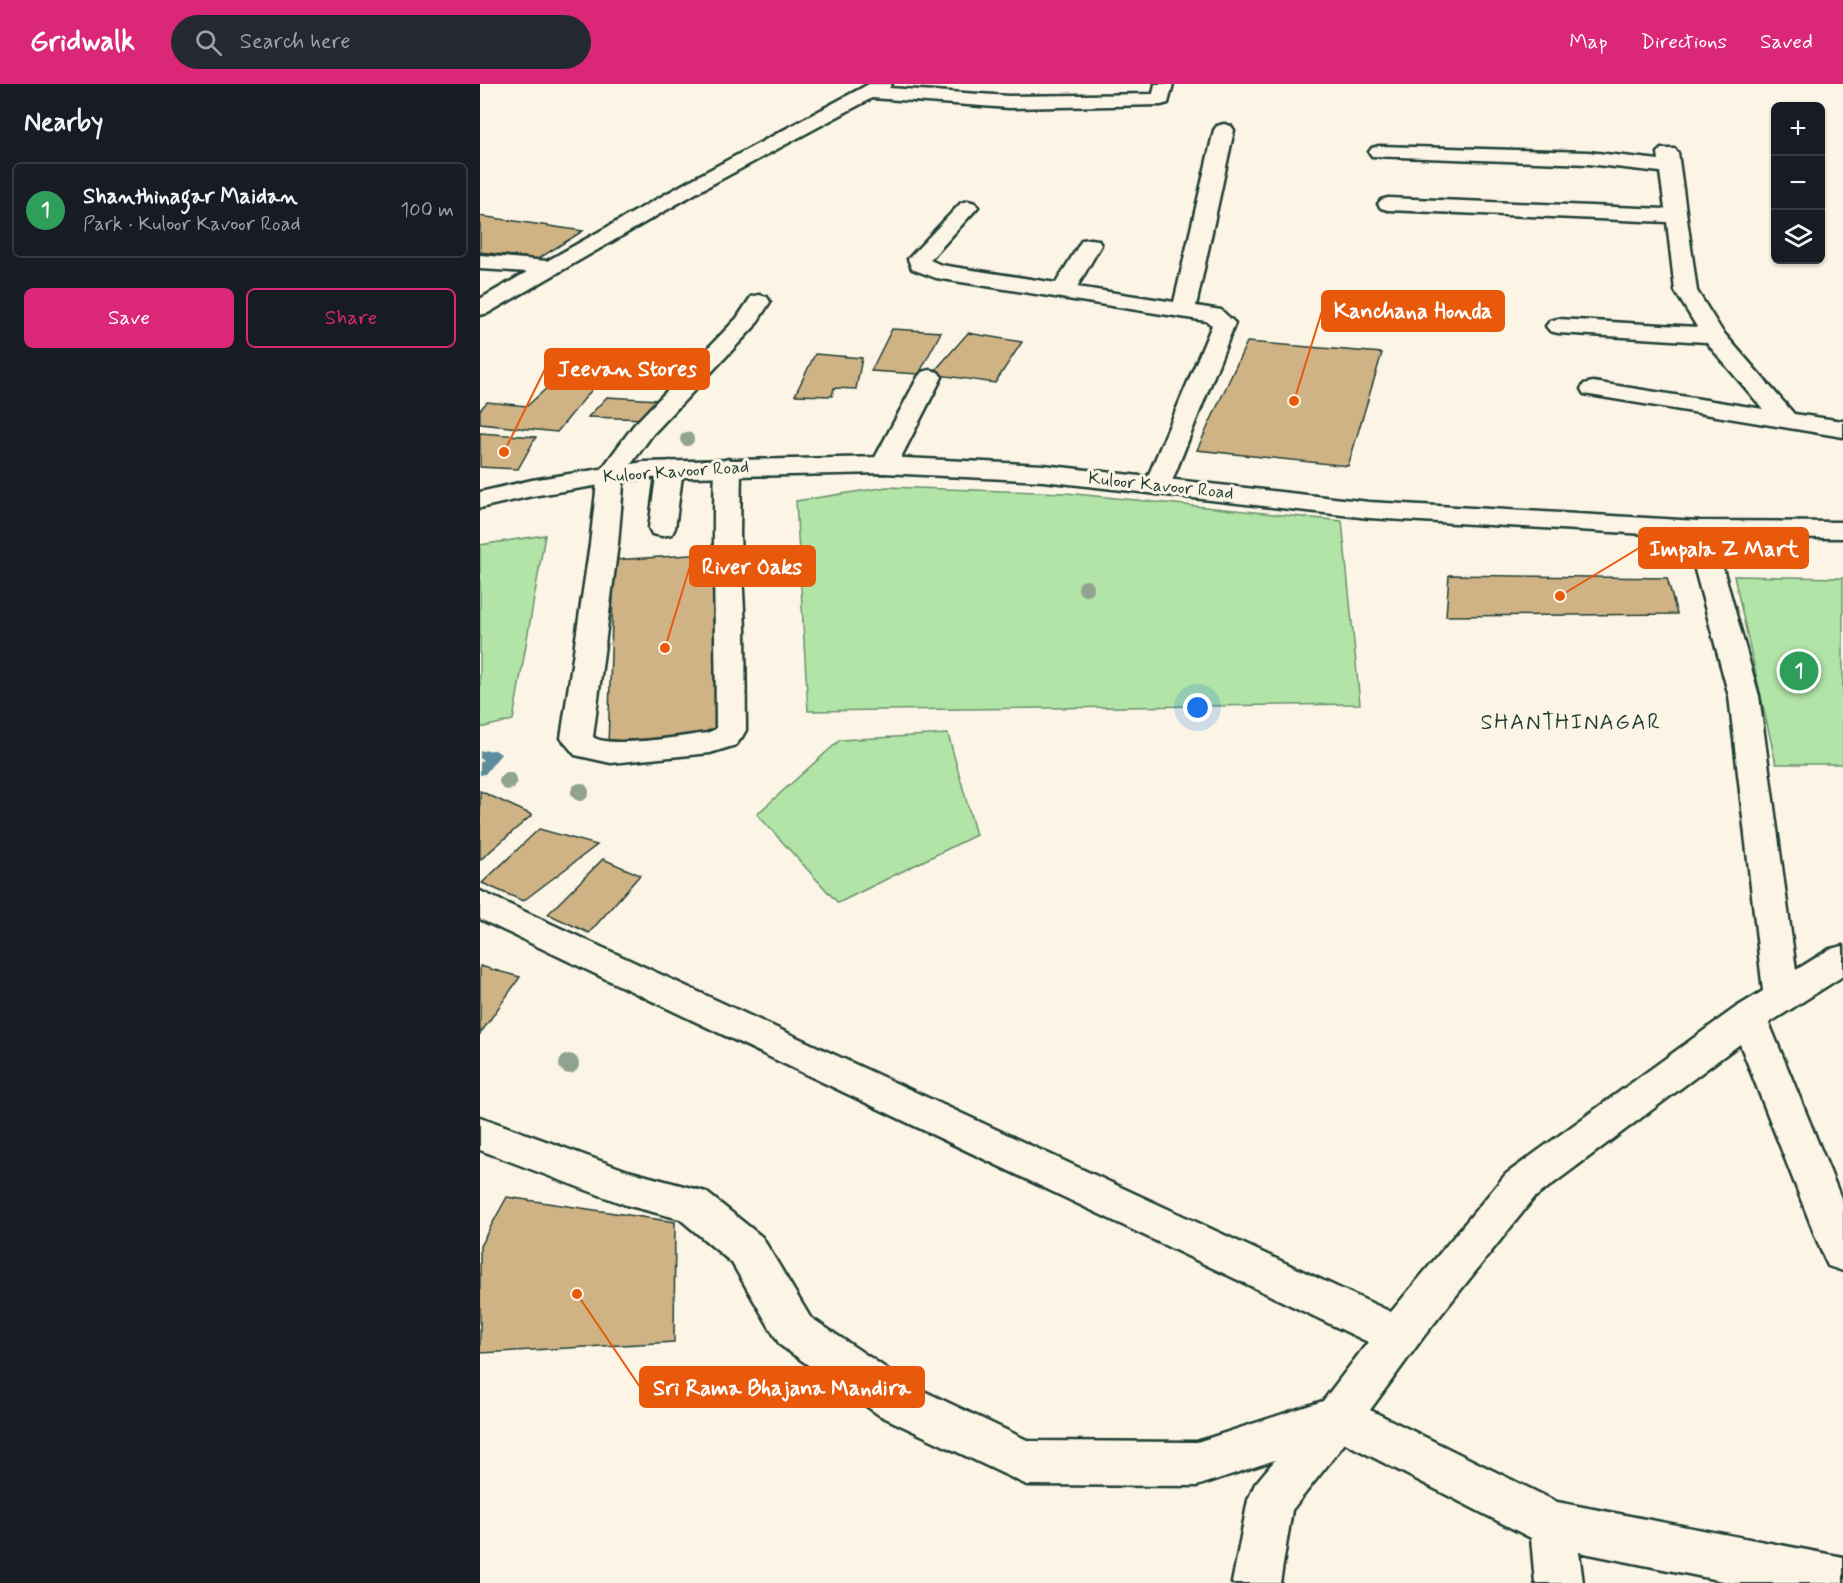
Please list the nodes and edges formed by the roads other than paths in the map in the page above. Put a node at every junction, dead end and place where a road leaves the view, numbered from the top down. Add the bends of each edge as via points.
1 (1164, 84) edge
2 (877, 88) edge
3 (1224, 130) dead end
4 (1379, 152) dead end
5 (1388, 204) dead end
6 (968, 207) dead end
7 (1674, 216) junction
8 (1090, 245) dead end
9 (480, 262) edge
10 (553, 268) junction
11 (1063, 291) junction
12 (759, 302) dead end
13 (480, 309) edge
14 (1184, 310) junction
15 (1558, 326) dead end
16 (1713, 335) junction
17 (930, 377) dead end
18 (1593, 390) dead end
19 (1786, 420) junction
20 (1843, 429) edge
21 (884, 465) junction
22 (728, 467) junction
23 (670, 469) junction
24 (611, 474) junction
25 (1157, 486) junction
26 (480, 500) edge
27 (662, 528) dead end
28 (1698, 529) junction
29 (1843, 530) edge
30 (480, 904) edge
31 (1843, 959) edge
32 (1782, 997) junction
33 (1748, 1018) junction
34 (480, 1133) edge
35 (1843, 1253) edge
36 (1399, 1336) junction
37 (1338, 1417) junction
38 (1552, 1524) junction
39 (1843, 1581) edge
40 (1256, 1583) edge
41 (1559, 1583) edge

1 - 2 street via 1161,99 1009,102
2 - 10 street via 696,185
3 - 14 street
4 - 7 street via 1668,160
5 - 7 street
6 - 11 street via 919,259 920,264 936,271
7 - 16 street via 1686,291
8 - 11 street
9 - 10 street
10 - 13 street
11 - 14 street
12 - 24 street via 746,322 642,430
14 - 25 street via 1213,315 1224,323
15 - 16 street
16 - 19 street
17 - 21 street
18 - 19 street
19 - 20 street
21 - 22 street, Kuloor Kavoor Road
21 - 25 street, Kuloor Kavoor Road via 1043,473
22 - 23 street, Kuloor Kavoor Road
22 - 24 street via 731,730 719,741 609,753 588,749 577,738
23 - 24 street, Kuloor Kavoor Road
23 - 27 street
24 - 26 street, Kuloor Kavoor Road
25 - 28 street, Kuloor Kavoor Road via 1369,510
28 - 29 street, Kuloor Kavoor Road
28 - 32 street via 1744,696
30 - 36 street
31 - 32 street
32 - 33 street
33 - 35 street
33 - 36 street via 1520,1186
34 - 37 street via 626,1188 692,1204 747,1250 795,1331 895,1400 1027,1462 1197,1464
36 - 37 street
37 - 38 street
37 - 40 street via 1271,1500
38 - 39 street
38 - 41 street

